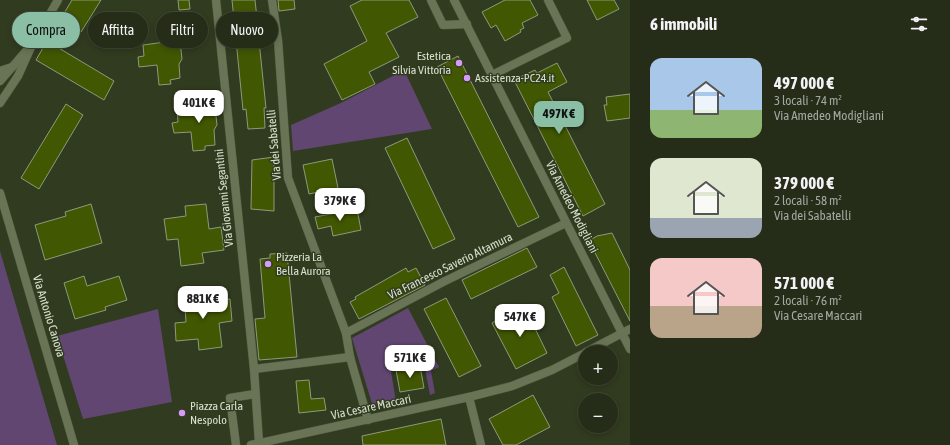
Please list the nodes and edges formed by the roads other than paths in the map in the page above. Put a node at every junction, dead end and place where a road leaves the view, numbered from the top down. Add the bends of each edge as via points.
1 (58, 0) edge
2 (216, 0) edge
3 (272, 0) edge
4 (431, 0) edge
5 (454, 0) edge
6 (548, 0) edge
7 (51, 12) edge
8 (466, 24) junction
9 (29, 48) edge
10 (31, 48) edge
11 (12, 67) junction
12 (0, 70) edge
13 (492, 75) junction
14 (0, 81) edge
15 (0, 103) edge
16 (0, 193) edge
17 (566, 224) junction
18 (630, 329) edge
19 (346, 333) junction
20 (622, 333) junction
21 (599, 345) edge
22 (630, 349) edge
23 (578, 356) edge
24 (350, 357) junction
25 (254, 369) junction
26 (255, 394) junction
27 (469, 397) junction
28 (368, 420) junction
29 (255, 444) edge
30 (74, 445) edge
31 (236, 445) edge
32 (481, 445) edge

1 - 7 street
2 - 25 street, Via Giovanni Segantini
3 - 19 street, Via dei Sabatelli via 278,40 288,178
4 - 8 street via 443,25
5 - 8 street, Via Amedeo Modigliani
6 - 13 street via 567,38
8 - 13 street, Via Amedeo Modigliani
9 - 11 street
10 - 15 street via 18,76
11 - 12 street
11 - 14 street
13 - 17 street, Via Amedeo Modigliani
16 - 30 street, Via Antonio Canova
17 - 19 street, Via Francesco Saverio Altamura via 445,281
17 - 20 street, Via Amedeo Modigliani
18 - 20 street, Via Cesare Maccari
19 - 24 street, Via dei Sabatelli
20 - 21 street, Via Cesare Maccari
20 - 22 street, Via Amedeo Modigliani
23 - 27 street, Via Cesare Maccari via 512,386
24 - 25 street
24 - 28 street, Via dei Sabatelli
25 - 26 street, Via Giovanni Segantini
26 - 29 street, Via Giovanni Segantini
26 - 31 street via 230,398
27 - 28 street, Via Cesare Maccari
27 - 32 street
28 - 29 street, Via Cesare Maccari

